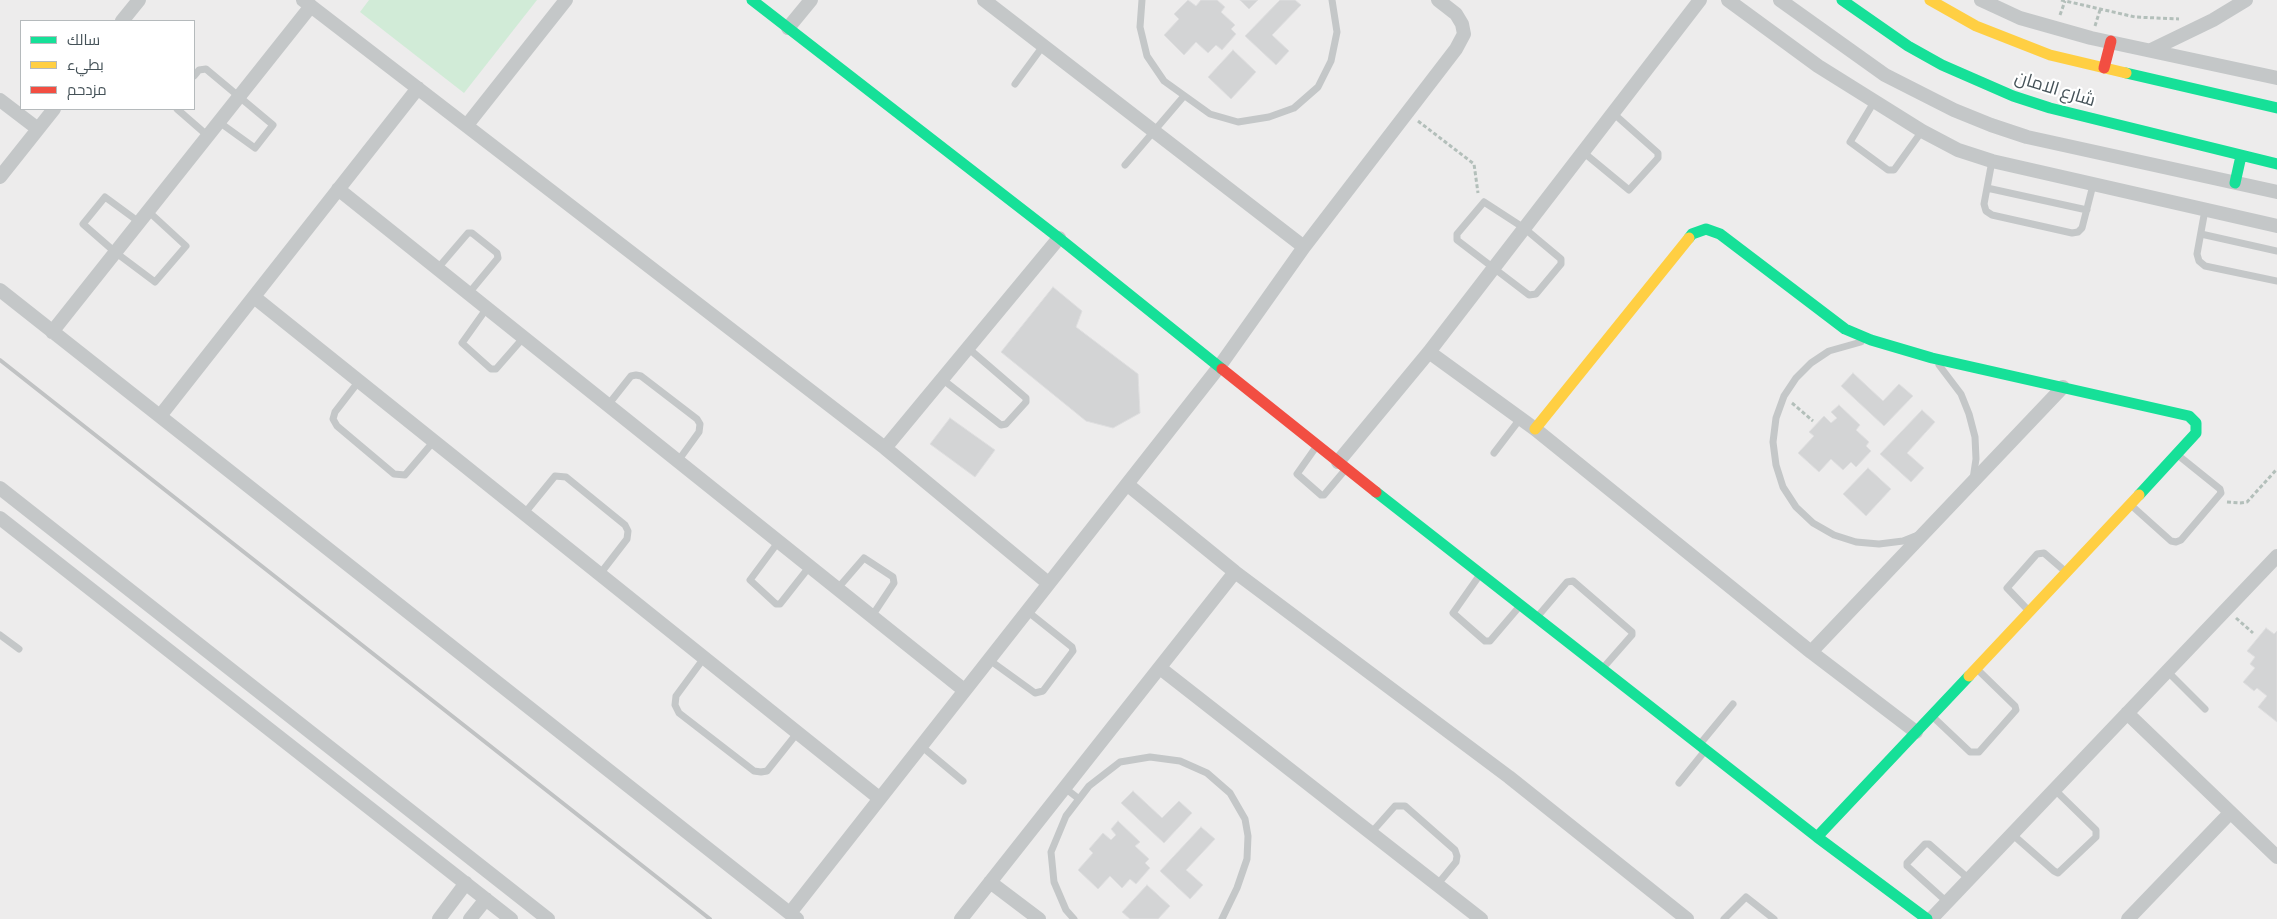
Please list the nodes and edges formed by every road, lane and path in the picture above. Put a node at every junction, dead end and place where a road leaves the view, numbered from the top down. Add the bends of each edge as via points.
1 (139, 0) edge
2 (566, 0) edge
3 (752, 0) edge
4 (811, 0) edge
5 (1142, 0) edge
6 (1332, 0) edge
7 (1438, 0) edge
8 (1700, 0) edge
9 (1728, 0) edge
10 (1780, 0) edge
11 (1842, 0) edge
12 (1930, 0) edge
13 (1981, 0) edge
14 (2061, 0) edge
15 (2246, 0) edge
16 (989, 1) edge
17 (307, 3) edge
18 (2188, 19) dead end
19 (123, 20) edge
20 (788, 28) junction
21 (2110, 41) junction
22 (1043, 46) junction
23 (2151, 50) junction
24 (2104, 68) junction
25 (195, 75) edge
26 (2277, 78) edge
27 (1015, 84) dead end
28 (418, 88) junction
29 (1184, 96) junction
30 (239, 97) junction
31 (0, 100) edge
32 (1874, 102) junction
33 (2277, 108) edge
34 (53, 110) edge
35 (178, 110) edge
36 (1407, 113) junction
37 (1613, 113) junction
38 (219, 122) junction
39 (467, 125) junction
40 (38, 129) junction
41 (1922, 131) junction
42 (1153, 132) junction
43 (208, 136) junction
44 (1583, 152) junction
45 (2241, 156) junction
46 (1992, 161) junction
47 (2277, 164) edge
48 (1125, 165) dead end
49 (0, 177) edge
50 (2235, 183) junction
51 (2093, 185) junction
52 (1987, 188) junction
53 (338, 189) junction
54 (2277, 192) edge
55 (1484, 202) junction
56 (2087, 210) junction
57 (2206, 210) junction
58 (143, 217) junction
59 (2277, 226) edge
60 (1524, 228) junction
61 (2201, 234) junction
62 (1059, 238) junction
63 (1304, 248) junction
64 (2277, 251) edge
65 (115, 252) junction
66 (438, 268) junction
67 (1494, 268) junction
68 (2277, 281) edge
69 (0, 290) edge
70 (469, 293) junction
71 (254, 297) junction
72 (487, 308) junction
73 (52, 332) junction
74 (524, 337) junction
75 (1871, 340) junction
76 (968, 348) junction
77 (1429, 352) junction
78 (1932, 358) junction
79 (1219, 367) junction
80 (942, 379) junction
81 (359, 381) junction
82 (2063, 387) junction
83 (1784, 396) junction
84 (608, 405) junction
85 (160, 416) junction
86 (1520, 419) junction
87 (1813, 422) dead end
88 (1535, 429) junction
89 (434, 441) junction
90 (1318, 445) junction
91 (885, 448) junction
92 (1494, 453) dead end
93 (2177, 455) junction
94 (678, 461) junction
95 (1342, 465) junction
96 (2277, 469) edge
97 (1972, 482) junction
98 (1128, 485) junction
99 (0, 488) edge
100 (2220, 497) junction
101 (2130, 504) junction
102 (524, 514) junction
103 (0, 518) edge
104 (1925, 532) junction
105 (779, 541) junction
106 (2277, 556) edge
107 (810, 566) junction
108 (1235, 572) junction
109 (2066, 573) junction
110 (600, 574) junction
111 (1481, 574) junction
112 (1048, 583) junction
113 (838, 588) junction
114 (1521, 605) junction
115 (2226, 609) junction
116 (1026, 610) junction
117 (2030, 611) junction
118 (872, 616) junction
119 (1537, 617) junction
120 (2253, 633) dead end
121 (0, 635) edge
122 (19, 649) dead end
123 (1811, 652) junction
124 (704, 658) junction
125 (988, 659) junction
126 (1160, 668) junction
127 (1976, 668) junction
128 (1602, 669) junction
129 (2167, 671) junction
130 (964, 690) junction
131 (1734, 704) dead end
132 (2205, 709) dead end
133 (2127, 713) junction
134 (1931, 716) junction
135 (798, 732) junction
136 (1916, 732) junction
137 (920, 744) junction
138 (1703, 747) junction
139 (963, 781) dead end
140 (1679, 783) dead end
141 (1065, 788) junction
142 (2054, 789) junction
143 (879, 798) junction
144 (1079, 799) junction
145 (2230, 813) junction
146 (1371, 833) junction
147 (2012, 834) junction
148 (1817, 837) junction
149 (2274, 850) edge
150 (467, 853) junction
151 (452, 872) junction
152 (1969, 879) junction
153 (990, 882) junction
154 (466, 884) junction
155 (1437, 885) junction
156 (486, 899) junction
157 (1947, 902) junction
158 (794, 916) edge
159 (2131, 918) edge
160 (439, 919) edge
161 (470, 919) edge
162 (511, 919) edge
163 (548, 919) edge
164 (961, 919) edge
165 (1039, 919) edge
166 (1074, 919) edge
167 (1222, 919) edge
168 (1481, 919) edge
169 (1687, 919) edge
170 (1724, 919) edge
171 (1774, 919) edge
172 (1929, 919) edge

1 - 19 street
2 - 39 street
3 - 20 street
4 - 20 street
5 - 29 lane via 1140,27 1147,56 1164,82
6 - 29 lane via 1337,32 1331,61 1318,87 1294,108 1269,117 1238,122 1210,114
7 - 36 street via 1456,14 1464,34
8 - 37 street
9 - 32 street via 1818,66
10 - 50 street via 1885,75 1963,114 2028,137
11 - 45 street, شارع الامان via 1908,46 2004,92 2050,108
12 - 24 street, شارع الامان via 1976,26 2025,46
13 - 21 street via 2020,18
14 - 18 path via 2135,17
15 - 23 street
16 - 22 street
17 - 28 street
17 - 30 street
20 - 62 street
21 - 23 street
21 - 24 street
22 - 27 lane
22 - 42 street
23 - 26 street
24 - 33 street, شارع الامان
25 - 30 lane via 199,70 206,70
28 - 39 street
28 - 53 street
29 - 42 lane
30 - 38 street
30 - 38 lane via 273,123 273,127 255,148
31 - 40 street
32 - 41 street
32 - 41 lane via 1850,142 1888,170 1894,170
34 - 40 street
35 - 43 lane
36 - 55 path via 1474,164 1478,198
36 - 63 street
37 - 44 street
37 - 44 lane via 1658,153 1658,158 1630,190
38 - 43 street
39 - 91 street
40 - 49 street
41 - 46 street via 1958,150
42 - 48 lane
42 - 63 street
43 - 58 street
44 - 60 street
45 - 47 street, شارع الامان
45 - 50 street
46 - 51 street
46 - 52 lane
50 - 54 street
51 - 56 lane
51 - 57 street
52 - 56 lane
52 - 56 lane via 1984,204 1992,215 2072,233 2082,228
53 - 66 street
53 - 71 street
55 - 60 lane
55 - 67 lane via 1456,237
57 - 59 street
57 - 61 lane
58 - 65 street
58 - 65 lane via 105,197 83,222 83,226
58 - 65 lane via 185,243 185,249 156,282
60 - 67 street
60 - 67 lane via 1561,259 1561,264 1533,296
61 - 64 lane
61 - 68 lane via 2197,254 2199,261 2206,266
62 - 76 street
62 - 79 street
63 - 79 street
65 - 73 street
66 - 70 street
66 - 70 lane via 468,233 497,252 498,258
67 - 77 street
69 - 73 street
70 - 72 street
71 - 81 street
71 - 85 street
72 - 74 street
72 - 74 lane via 462,343 491,369 496,369
73 - 85 street
74 - 84 street
75 - 78 street
75 - 83 lane via 1830,351 1811,363
75 - 88 street via 1845,329 1720,234 1706,229 1698,231 1692,234
76 - 80 street
76 - 80 lane via 1026,398 1026,402 1006,424 1000,425
77 - 86 street
77 - 95 street
78 - 82 street
78 - 97 lane via 1952,381 1969,414 1976,459
79 - 90 street
79 - 98 street
80 - 91 street
81 - 89 street
81 - 89 lane via 333,419 336,426 394,474 405,475
82 - 93 street via 2189,416 2196,423 2196,433
82 - 97 street
83 - 87 path
83 - 104 lane via 1776,418 1773,442 1776,465 1796,507 1813,523 1856,542 1903,541
84 - 94 street
84 - 94 lane via 631,376 636,375 697,419 699,432
85 - 158 street
86 - 88 street
86 - 92 lane
88 - 123 street
89 - 102 street
90 - 95 street
90 - 95 lane via 1297,474 1321,495
91 - 112 street
93 - 100 lane via 2220,489
93 - 101 street
94 - 105 street
95 - 111 street
96 - 100 path via 2248,502 2233,504
97 - 104 street
98 - 108 street
98 - 112 street
99 - 150 street
100 - 101 lane via 2176,542
101 - 109 street
102 - 110 street
102 - 110 lane via 555,476 566,476 628,531 627,539
103 - 151 street
104 - 123 street
105 - 107 street
105 - 107 lane via 750,580 776,604 780,604
106 - 115 street
107 - 113 street
108 - 126 street
108 - 169 street via 1509,777
109 - 117 street
109 - 117 lane via 2044,554 2037,554 2007,588
110 - 124 street
111 - 114 street
111 - 114 lane via 1453,613 1485,641 1490,641
112 - 116 street
113 - 118 street
113 - 118 lane via 864,558 892,577 894,583
114 - 119 street
115 - 120 path
115 - 129 street
116 - 125 street
116 - 125 lane via 1072,647 1073,654 1040,694
117 - 127 street
118 - 130 street
119 - 128 street
119 - 128 lane via 1567,582 1573,581 1632,632
121 - 122 lane
123 - 136 street
124 - 135 street
124 - 135 lane via 676,696 675,705 679,713 754,771 760,772 767,771
125 - 130 street
126 - 141 street
126 - 146 street
127 - 134 street
127 - 134 lane via 2016,710 1979,752 1970,752
128 - 138 street
129 - 132 lane
129 - 133 street
130 - 137 street
131 - 138 lane
133 - 142 street
133 - 145 street
134 - 136 street
135 - 143 street
136 - 148 street
137 - 139 lane
137 - 143 street
138 - 140 lane
138 - 148 street
141 - 144 lane
141 - 153 street
142 - 147 street
142 - 147 lane via 2096,830 2096,837 2058,873
143 - 158 street
144 - 166 lane via 1066,816 1051,852 1054,882 1066,910
144 - 167 lane via 1089,786 1120,762 1157,758 1180,761 1207,773 1230,793 1245,819 1248,836 1247,859
145 - 149 street
145 - 159 street
146 - 155 street
146 - 155 lane via 1395,806 1405,806 1457,856 1456,862
147 - 152 street
148 - 172 street
150 - 151 street
150 - 163 street
151 - 154 street
152 - 157 street
152 - 157 lane via 1929,844 1925,844 1907,862 1906,866
153 - 164 street
153 - 165 street
154 - 156 street
154 - 160 street
155 - 168 street
156 - 161 street
156 - 162 street
157 - 172 street
170 - 171 lane via 1746,897

